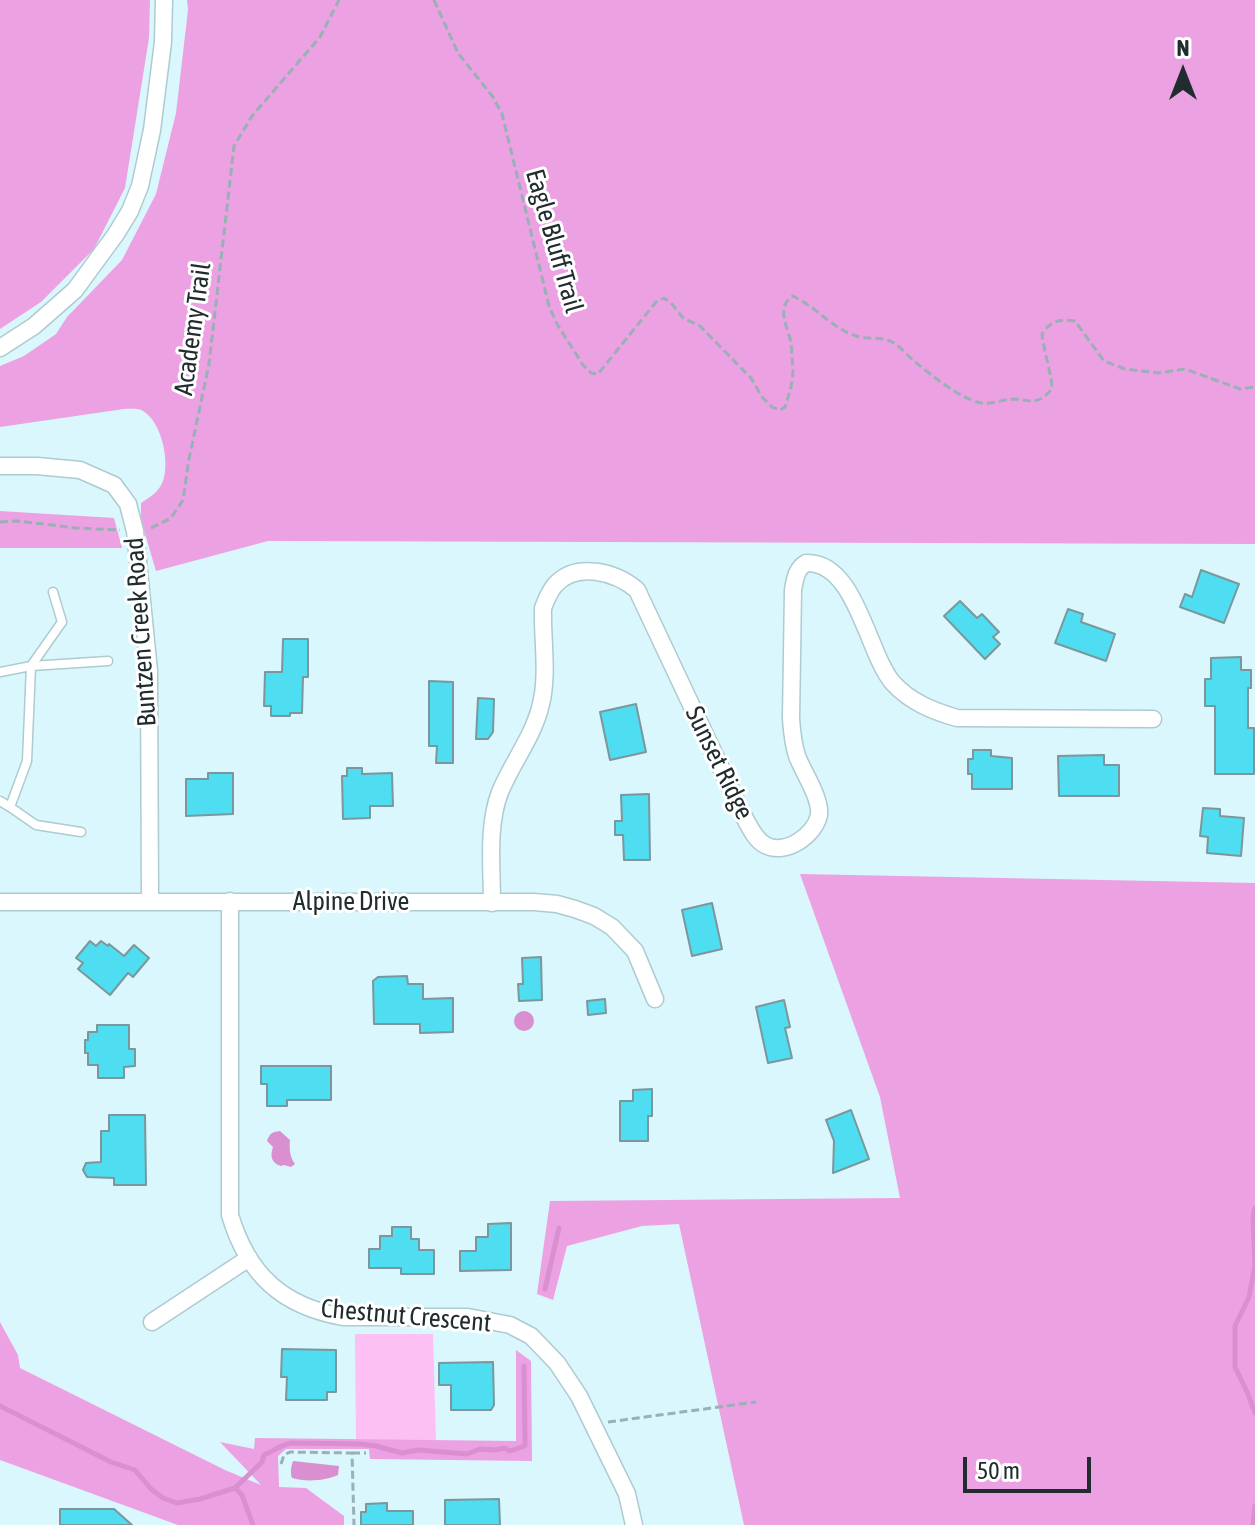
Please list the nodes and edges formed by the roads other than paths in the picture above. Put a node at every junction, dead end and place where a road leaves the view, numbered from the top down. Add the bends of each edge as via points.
1 (164, 0) edge
2 (0, 348) edge
3 (0, 466) edge
4 (53, 592) dead end
5 (108, 661) dead end
6 (31, 666) junction
7 (0, 672) edge
8 (1153, 719) dead end
9 (0, 801) edge
10 (10, 807) junction
11 (81, 832) dead end
12 (230, 901) junction
13 (0, 902) edge
14 (150, 902) junction
15 (492, 903) junction
16 (655, 999) dead end
17 (249, 1258) junction
18 (152, 1322) dead end
19 (634, 1525) edge

1 - 2 street via 152,130 130,211 75,290
3 - 14 street, Buntzen Creek Road via 92,474 114,485 128,504 149,671
4 - 6 lane via 62,622
5 - 6 lane
6 - 7 lane
6 - 10 lane via 27,761
8 - 15 street, Sunset Ridge via 957,718 936,712 891,681 848,592 830,569 806,563 793,590 791,728 818,816 797,843 766,846 743,815 637,590 608,574 574,574 554,586 543,608 543,691 532,729 495,807
9 - 10 lane
10 - 11 lane via 36,825
12 - 14 street, Alpine Drive
12 - 15 street, Alpine Drive
12 - 17 street, Chestnut Crescent via 230,1215
13 - 14 street, Alpine Drive
15 - 16 street, Alpine Drive via 557,904 594,916 635,951
17 - 18 street
17 - 19 street, Chestnut Crescent via 276,1290 323,1313 468,1317 510,1325 531,1336 579,1396 627,1494

